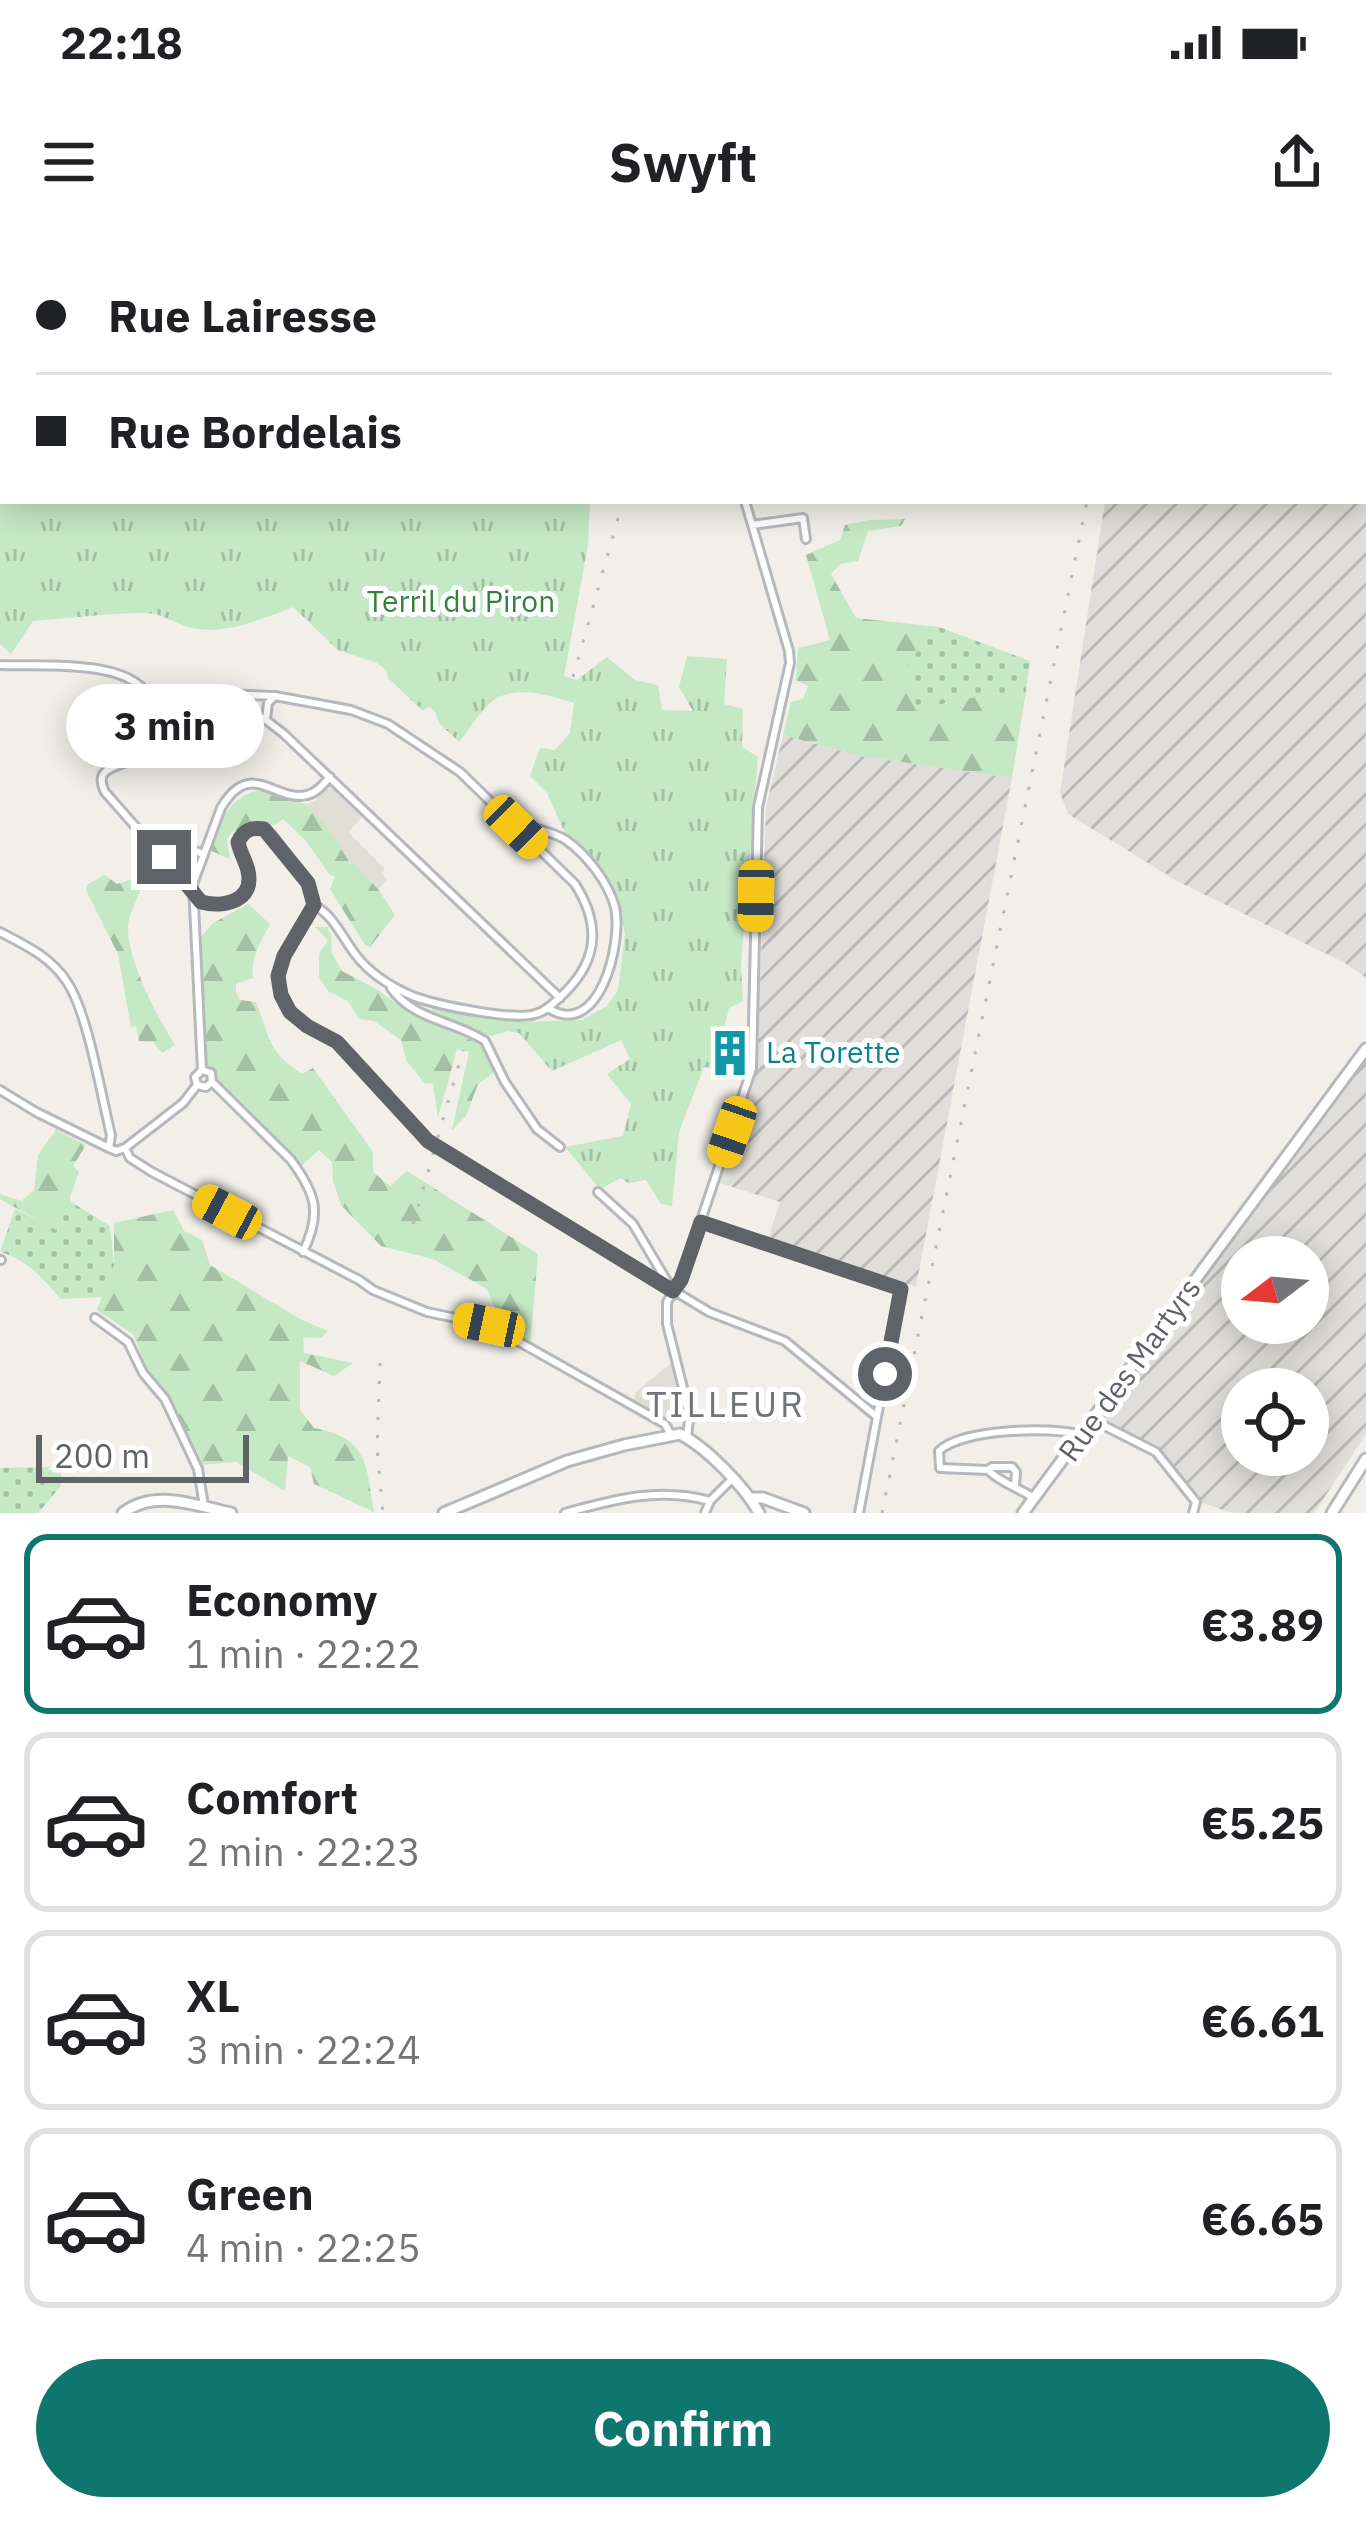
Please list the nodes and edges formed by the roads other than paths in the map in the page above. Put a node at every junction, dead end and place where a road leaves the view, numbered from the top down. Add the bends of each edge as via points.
1 (747, 504) edge
2 (752, 526) junction
3 (806, 539) dead end
4 (0, 665) edge
5 (146, 691) junction
6 (215, 695) junction
7 (275, 696) junction
8 (266, 720) junction
9 (330, 777) junction
10 (516, 827) junction
11 (146, 837) junction
12 (203, 854) junction
13 (192, 894) junction
14 (314, 905) junction
15 (0, 932) edge
16 (389, 985) junction
17 (560, 998) junction
18 (548, 1008) junction
19 (1366, 1049) edge
20 (202, 1070) junction
21 (212, 1082) junction
22 (197, 1085) junction
23 (0, 1090) edge
24 (560, 1147) dead end
25 (109, 1148) junction
26 (125, 1148) junction
27 (598, 1192) dead end
28 (701, 1222) junction
29 (303, 1252) junction
30 (673, 1291) junction
31 (95, 1318) dead end
32 (877, 1417) junction
33 (1093, 1420) junction
34 (670, 1435) junction
35 (1081, 1435) junction
36 (687, 1437) junction
37 (1366, 1459) edge
38 (988, 1470) junction
39 (732, 1479) junction
40 (1015, 1485) junction
41 (752, 1498) junction
42 (1034, 1498) junction
43 (152, 1500) junction
44 (710, 1502) junction
45 (204, 1508) junction
46 (124, 1513) edge
47 (143, 1513) edge
48 (232, 1513) edge
49 (444, 1513) edge
50 (565, 1513) edge
51 (705, 1513) edge
52 (759, 1513) edge
53 (805, 1513) edge
54 (860, 1513) edge
55 (1023, 1513) edge
56 (1193, 1513) edge
57 (1332, 1513) edge

1 - 2 street
2 - 3 street via 803,518
2 - 28 street via 790,663 758,807 752,1069
4 - 5 street via 104,669
5 - 6 street
5 - 11 street via 152,741 142,756 109,766 100,782
6 - 7 street
6 - 8 street
7 - 8 street
7 - 10 street via 388,724 460,772
8 - 9 street
9 - 12 street via 308,795 262,783 238,789 220,808
9 - 17 street
10 - 17 street via 574,884 590,914 588,961
10 - 18 street via 563,838 596,870 614,905 616,948 592,1003 569,1016
11 - 12 street
11 - 13 street
12 - 13 street
13 - 14 street via 214,905 242,896 250,876 238,842 256,828 295,865
13 - 20 street
14 - 16 street
14 - 30 street via 278,976 290,1012 337,1042 428,1141
15 - 25 street via 40,953 69,984
16 - 18 street via 482,1011 523,1016
16 - 24 street via 418,1012 485,1041 537,1130
17 - 18 street
19 - 33 street, Rue des Martyrs
20 - 21 street
20 - 22 street
21 - 22 street
21 - 29 street via 301,1174 316,1214
22 - 26 street
23 - 25 street
25 - 26 street
26 - 29 street via 152,1172
27 - 30 street via 633,1223
28 - 30 street
28 - 32 street via 901,1289
29 - 34 street via 427,1312 489,1325 665,1424
30 - 32 street via 785,1341
30 - 36 street via 667,1324
31 - 45 street via 128,1342 165,1399 198,1469
32 - 54 street
33 - 35 street, Rue des Martyrs
33 - 56 street via 1156,1452 1196,1502
34 - 36 street
34 - 49 street via 567,1461
35 - 38 street via 1014,1431 971,1436 939,1451 940,1468
35 - 42 street, Rue des Martyrs
36 - 39 street
37 - 57 street
38 - 40 street
38 - 40 street via 1012,1467
39 - 41 street
39 - 44 street
40 - 42 street
41 - 52 street
41 - 53 street
42 - 55 street, Rue des Martyrs
43 - 45 street
43 - 46 street
43 - 47 street
44 - 50 street via 647,1494
44 - 51 street
45 - 48 street

